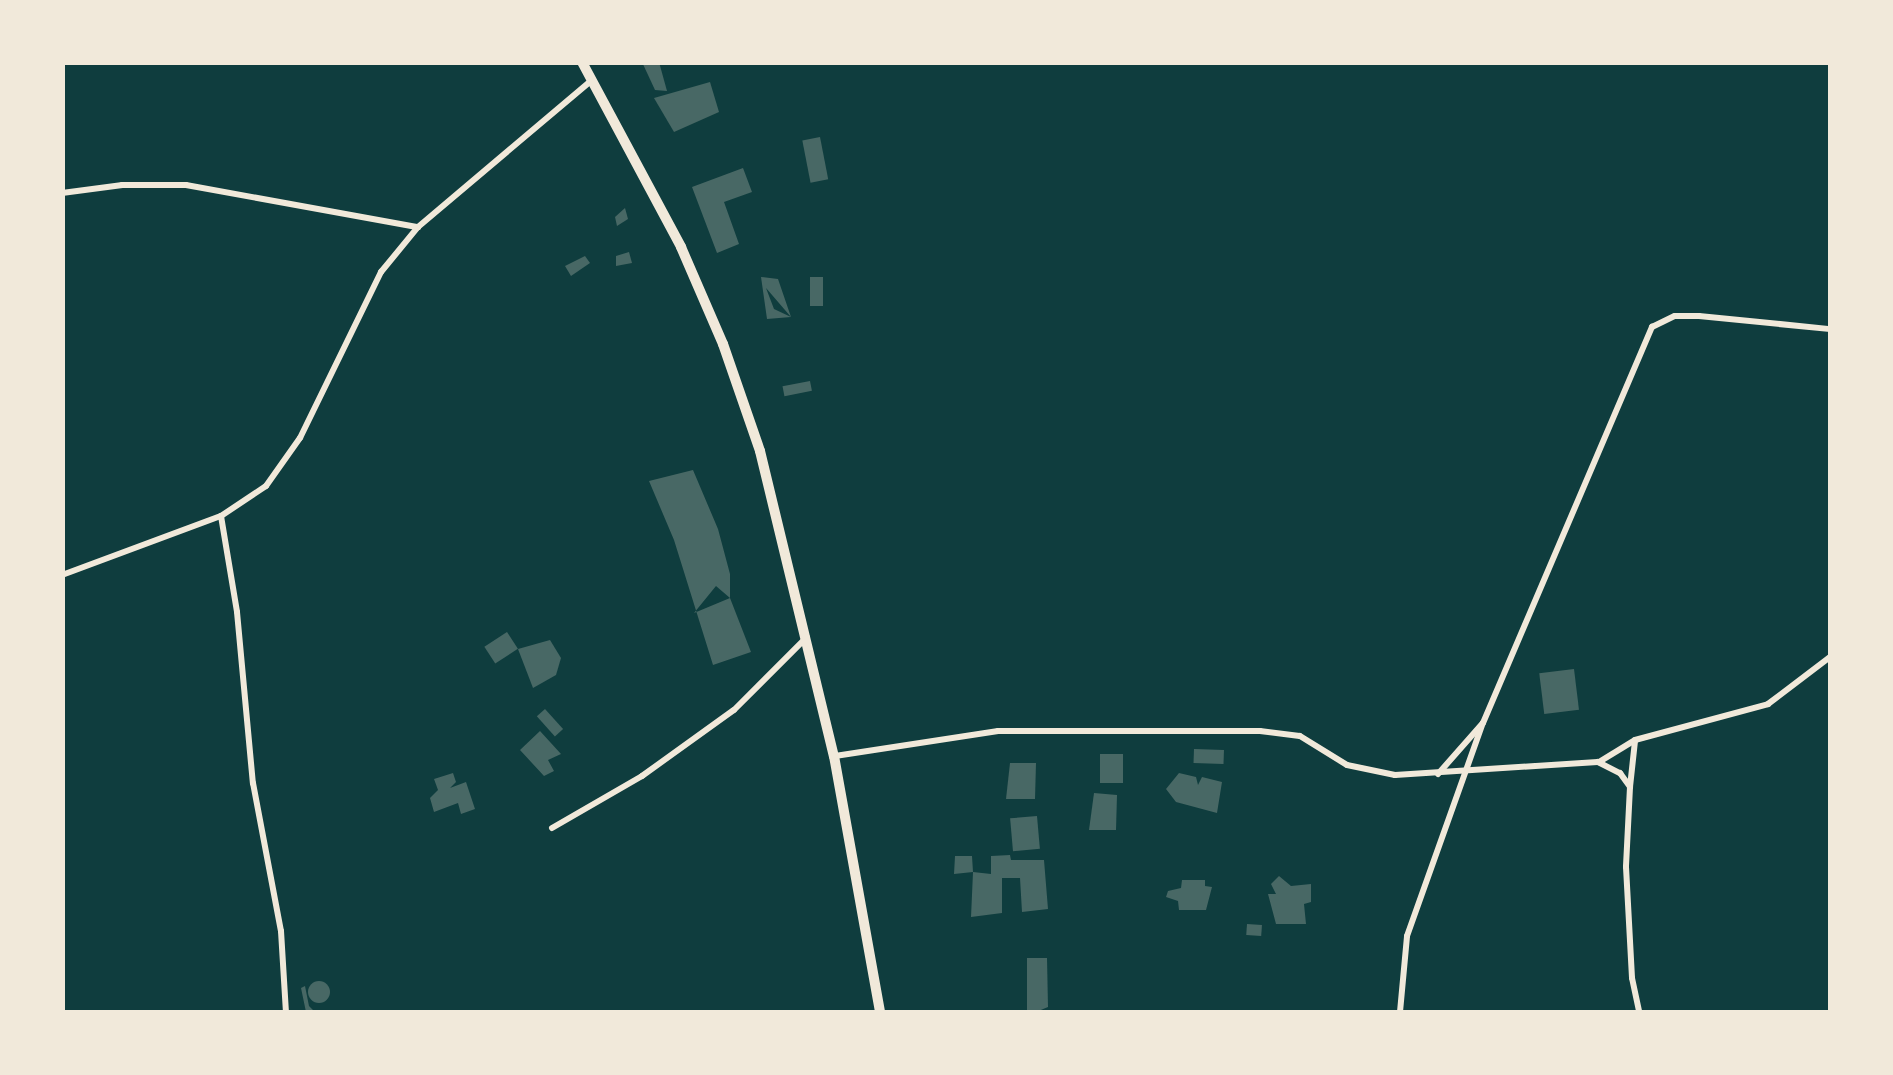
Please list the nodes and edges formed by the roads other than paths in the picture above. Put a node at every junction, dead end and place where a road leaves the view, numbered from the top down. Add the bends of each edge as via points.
1 (582, 62) edge
2 (594, 79) junction
3 (62, 193) edge
4 (418, 227) junction
5 (1830, 329) edge
6 (221, 516) junction
7 (62, 574) edge
8 (808, 636) junction
9 (1830, 657) edge
10 (1484, 723) junction
11 (1635, 740) junction
12 (834, 756) junction
13 (1598, 762) junction
14 (1468, 771) junction
15 (1438, 774) junction
16 (1630, 787) junction
17 (552, 828) dead end
18 (286, 1012) edge
19 (880, 1012) edge
20 (1400, 1012) edge
21 (1639, 1012) edge

1 - 2 main road
2 - 4 street
2 - 8 main road via 723,344 760,451
3 - 4 street via 186,186
4 - 6 street via 358,312 284,467
5 - 10 street via 1699,316 1675,316 1652,327
6 - 7 street
6 - 18 street
8 - 12 main road
8 - 17 street via 734,710 642,776
9 - 11 street via 1768,704
10 - 14 street
10 - 15 street
11 - 13 street
11 - 16 street
12 - 15 street via 998,731 1260,732 1300,736 1360,770
12 - 19 main road
13 - 14 street
13 - 16 street
14 - 15 street
14 - 20 street via 1407,936
16 - 21 street via 1626,867

